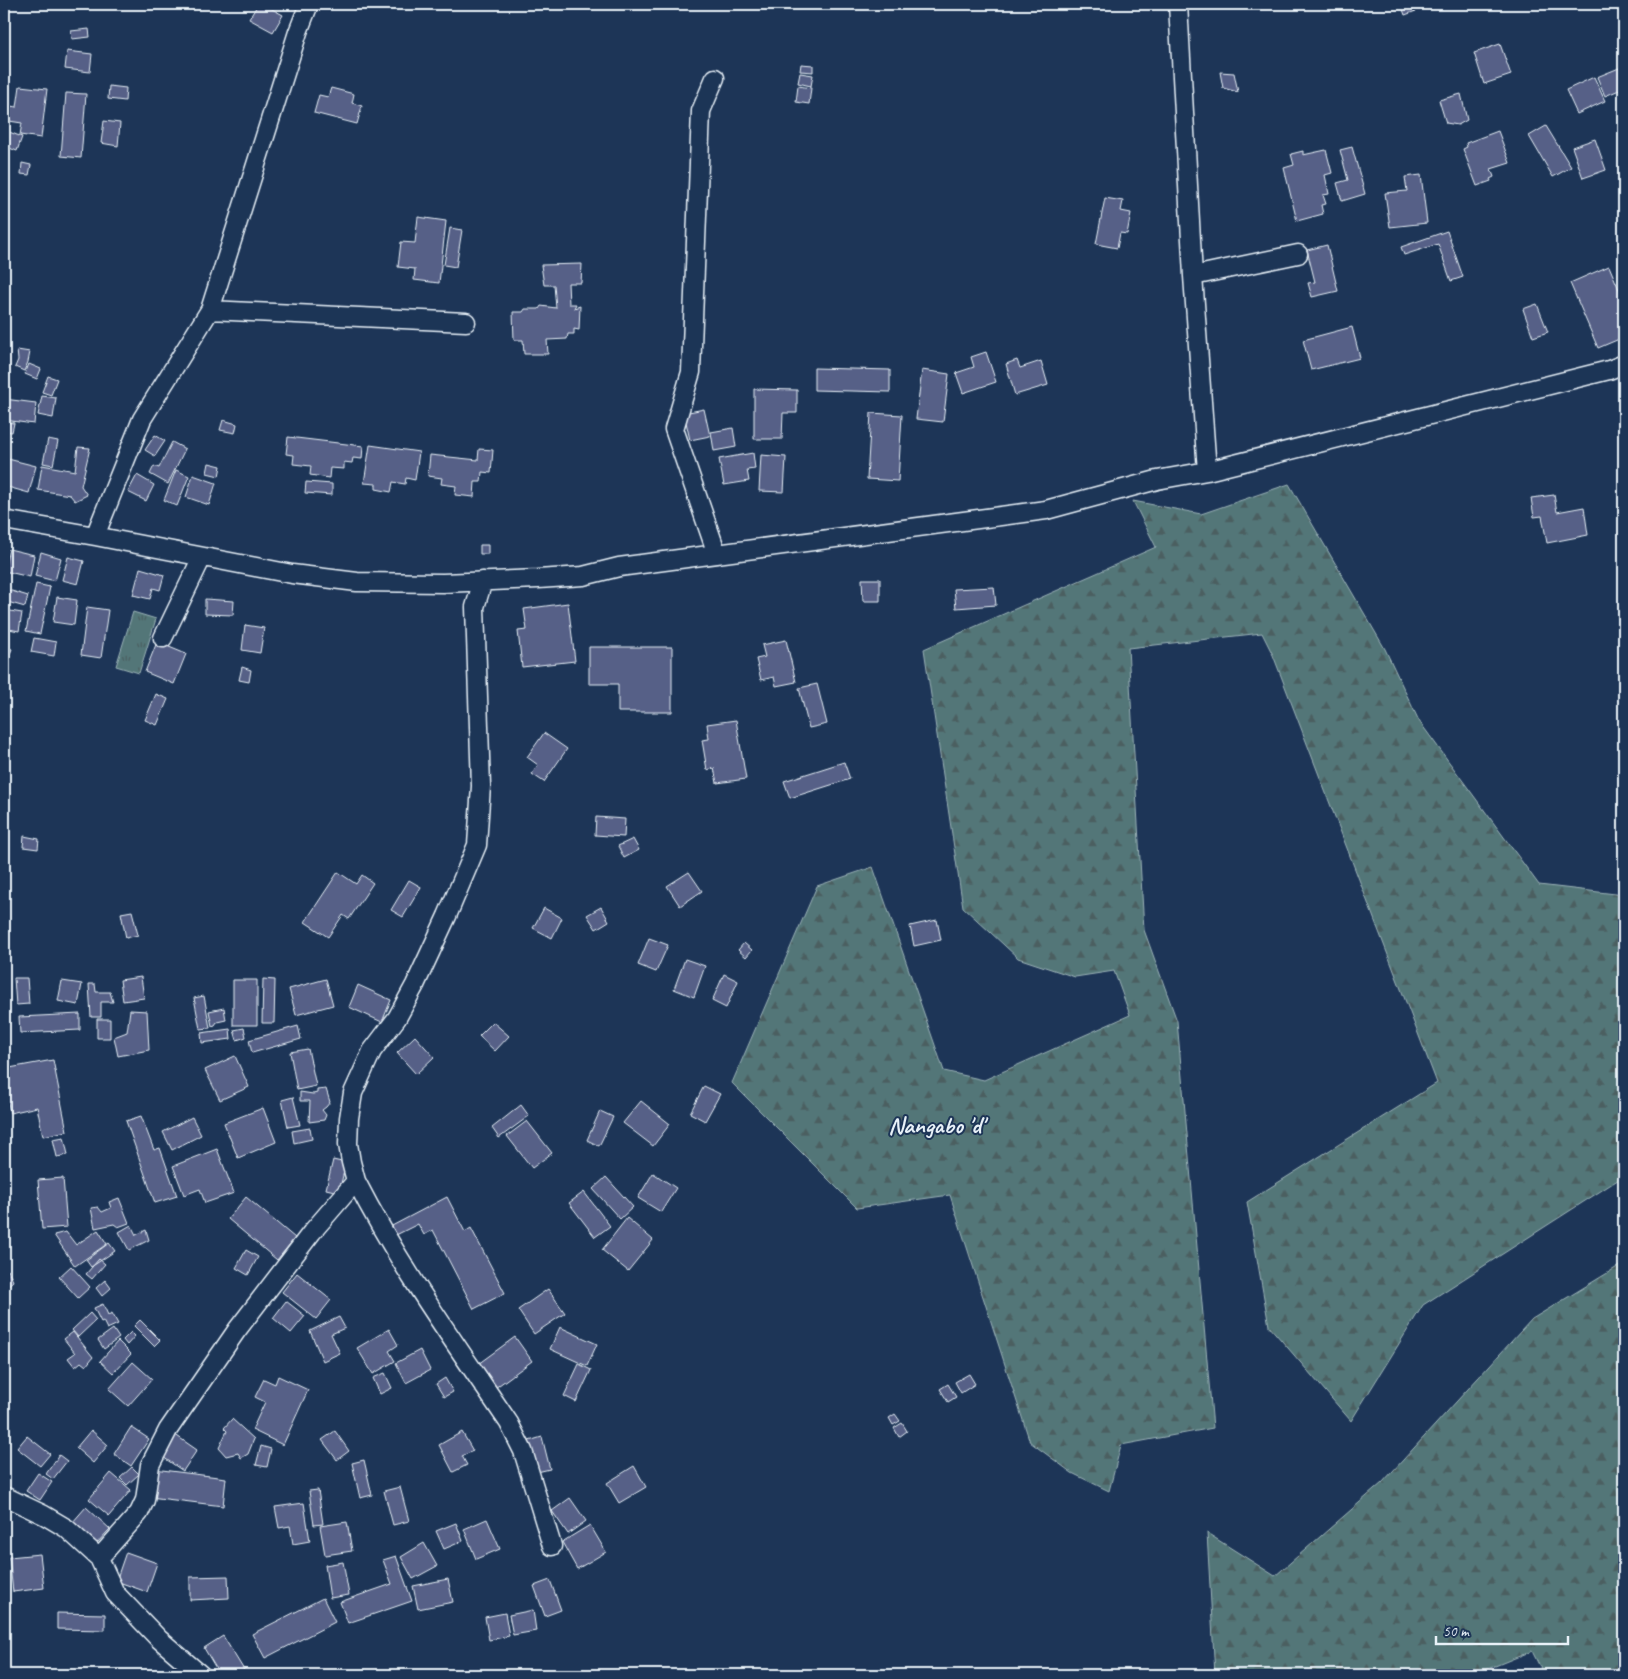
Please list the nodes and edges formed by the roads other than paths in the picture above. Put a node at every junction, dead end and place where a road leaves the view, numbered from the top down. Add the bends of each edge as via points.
1 (309, 4) edge
2 (1178, 4) edge
3 (715, 78) dead end
4 (1298, 254) dead end
5 (1193, 276) junction
6 (210, 310) junction
7 (466, 322) dead end
8 (1624, 364) edge
9 (1207, 471) junction
10 (4, 520) edge
11 (95, 536) junction
12 (717, 554) junction
13 (202, 557) junction
14 (484, 581) junction
15 (163, 638) dead end
16 (356, 1181) junction
17 (4, 1496) edge
18 (552, 1546) dead end
19 (99, 1558) junction
20 (201, 1675) edge

1 - 6 street
2 - 5 street
3 - 12 street via 701,111 691,372 674,429
4 - 5 street
5 - 9 street
6 - 7 street
6 - 11 street via 142,419
8 - 9 street
9 - 12 street via 1157,480 1046,510
10 - 11 street
11 - 13 street
12 - 14 street via 620,567 582,576
13 - 14 street via 292,574 358,582
13 - 15 street
14 - 16 street via 475,607 481,786 477,845 415,985 397,1018 372,1051 354,1093 348,1144
16 - 18 street via 403,1266 509,1423 523,1451
16 - 19 street via 236,1330 194,1391 150,1465 140,1513
17 - 19 street via 66,1528
19 - 20 street via 115,1594 159,1639

